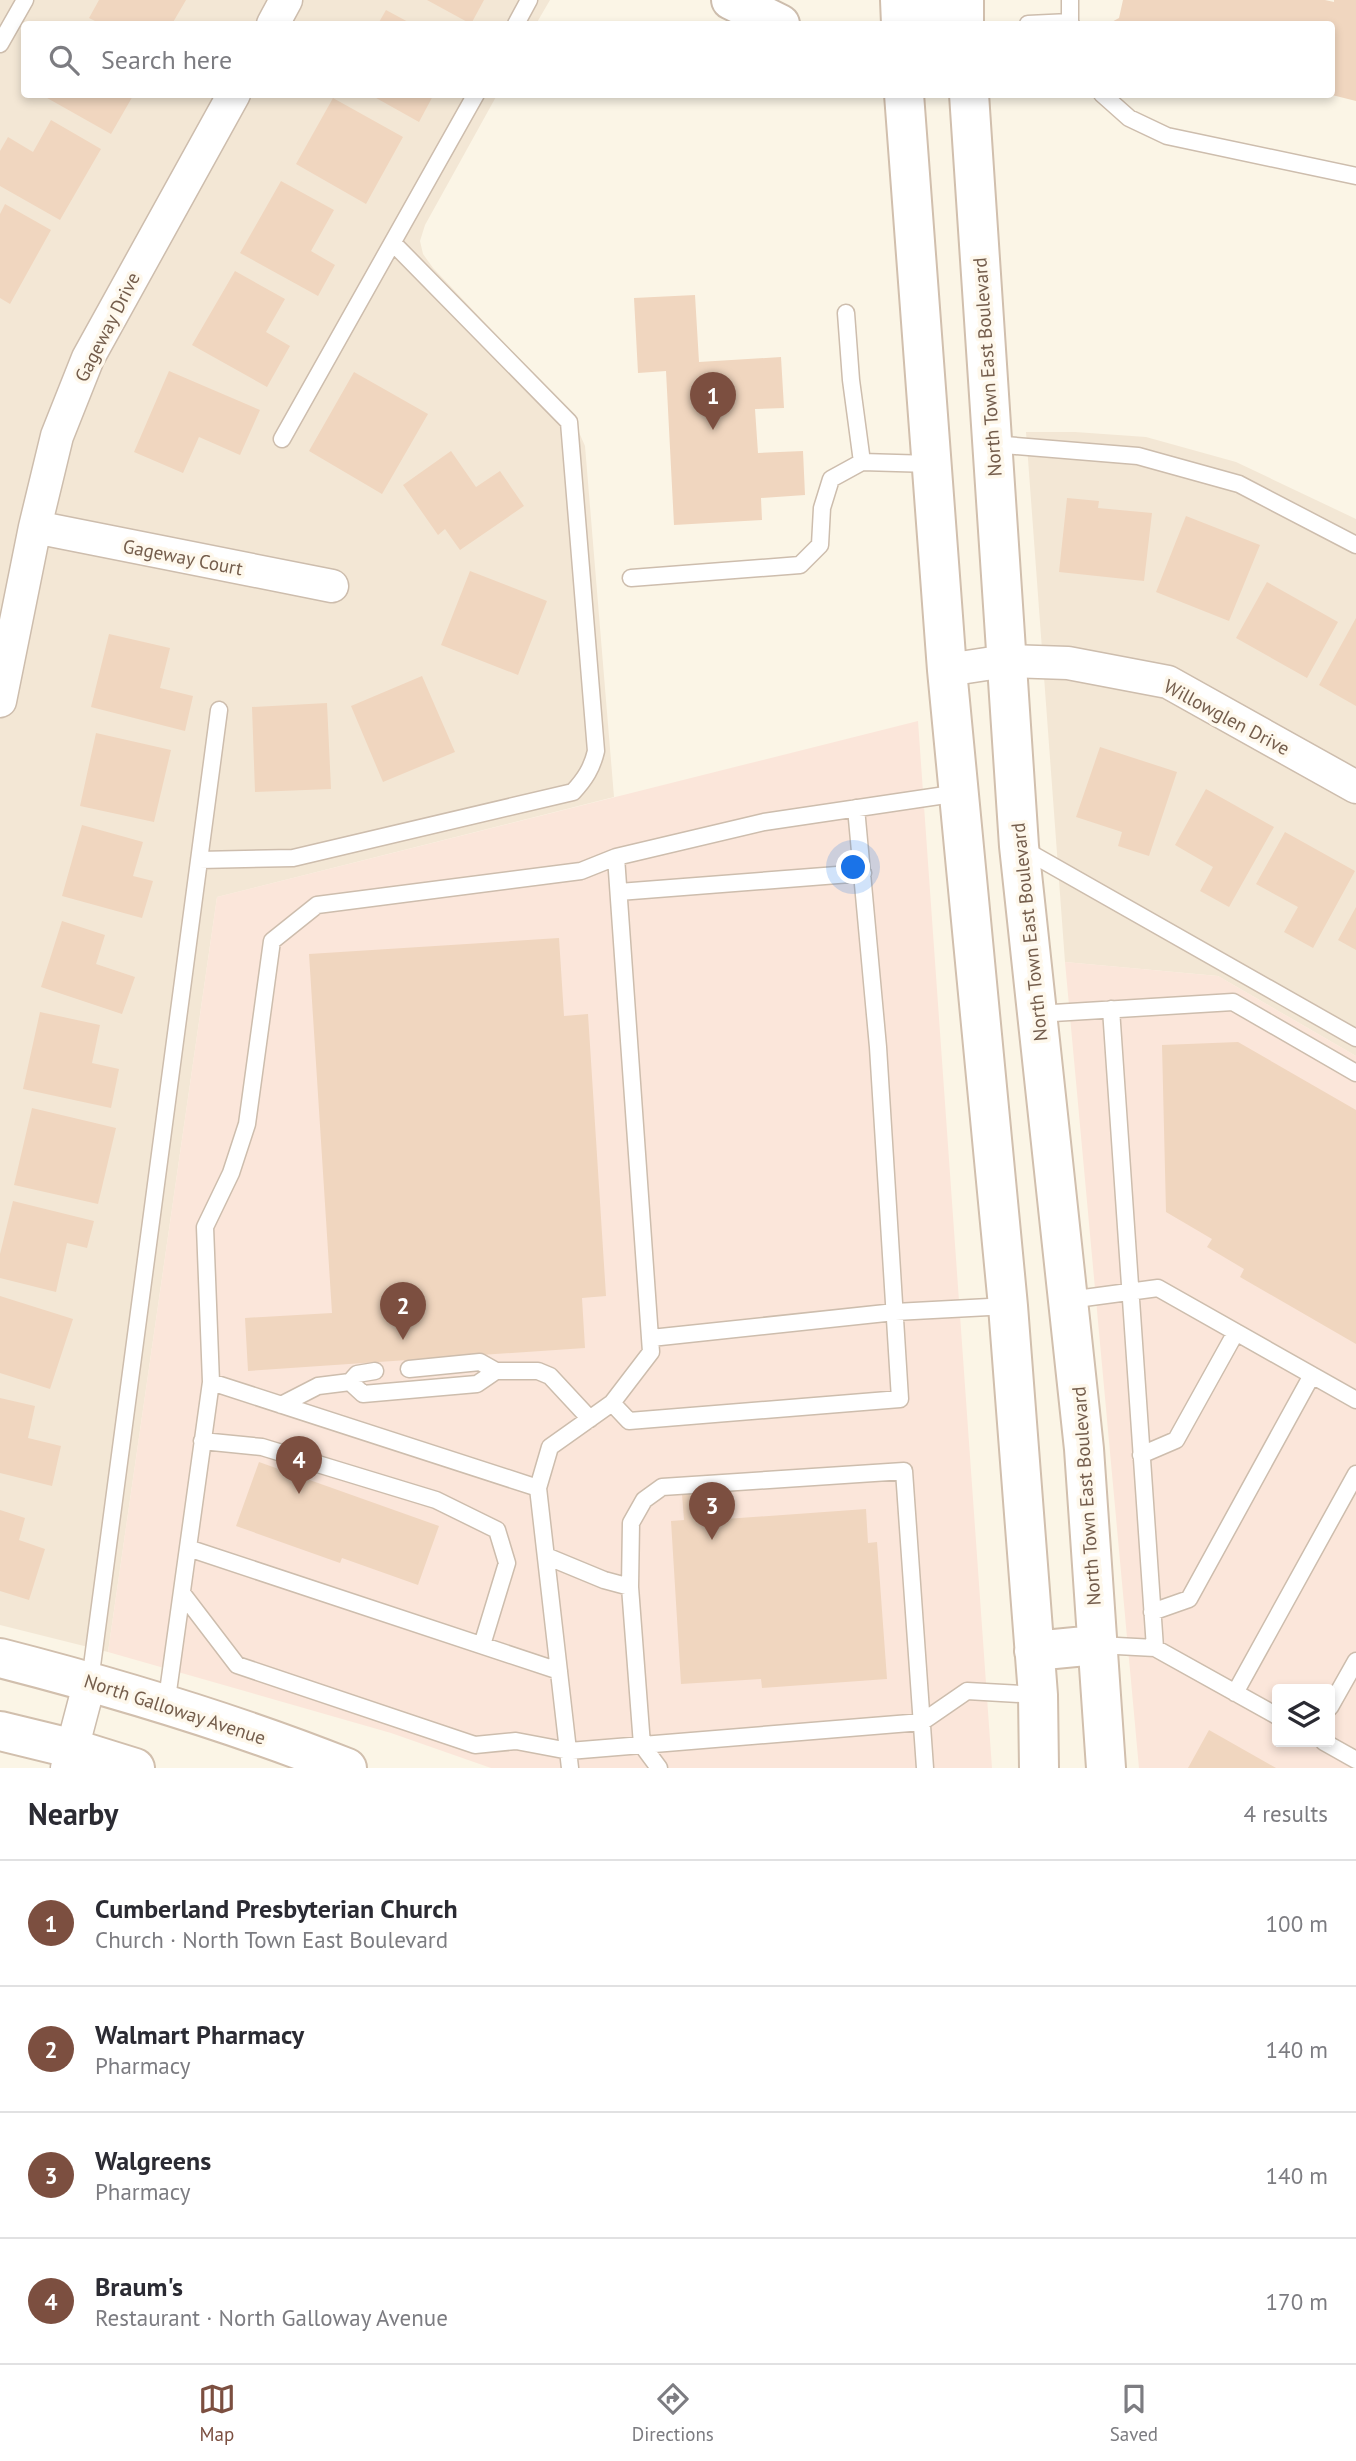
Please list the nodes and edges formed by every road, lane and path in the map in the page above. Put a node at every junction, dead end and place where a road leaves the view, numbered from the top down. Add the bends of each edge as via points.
1 (25, 0) edge
2 (286, 0) edge
3 (529, 0) edge
4 (731, 0) edge
5 (901, 0) edge
6 (914, 0) edge
7 (964, 0) edge
8 (1070, 0) edge
9 (275, 21) edge
10 (518, 21) edge
11 (774, 21) edge
12 (901, 21) edge
13 (952, 21) edge
14 (964, 21) edge
15 (1070, 21) edge
16 (0, 44) edge
17 (232, 98) edge
18 (474, 98) edge
19 (904, 98) edge
20 (969, 98) edge
21 (1106, 98) edge
22 (1356, 177) edge
23 (393, 243) junction
24 (846, 313) dead end
25 (282, 439) dead end
26 (992, 444) junction
27 (862, 462) junction
28 (931, 464) junction
29 (36, 527) junction
30 (1356, 545) edge
31 (631, 578) dead end
32 (331, 586) dead end
33 (1006, 661) junction
34 (947, 670) junction
35 (0, 701) edge
36 (219, 710) dead end
37 (1356, 787) edge
38 (958, 793) junction
39 (856, 808) junction
40 (1019, 846) junction
41 (616, 857) junction
42 (200, 860) junction
43 (863, 873) junction
44 (619, 892) junction
45 (1111, 1009) junction
46 (1037, 1014) junction
47 (1356, 1038) edge
48 (1356, 1073) edge
49 (1130, 1292) junction
50 (1069, 1300) junction
51 (1008, 1306) junction
52 (895, 1312) junction
53 (1236, 1332) junction
54 (650, 1338) junction
55 (409, 1369) dead end
56 (374, 1371) dead end
57 (496, 1371) junction
58 (1312, 1375) junction
59 (211, 1382) junction
60 (350, 1382) junction
61 (1356, 1400) edge
62 (612, 1403) junction
63 (281, 1405) junction
64 (590, 1419) junction
65 (202, 1441) junction
66 (1141, 1455) junction
67 (1356, 1474) edge
68 (538, 1488) junction
69 (188, 1548) junction
70 (546, 1556) junction
71 (630, 1587) junction
72 (182, 1593) junction
73 (1152, 1612) junction
74 (482, 1645) junction
75 (1096, 1645) junction
76 (1155, 1648) junction
77 (1034, 1651) junction
78 (0, 1658) edge
79 (1356, 1661) edge
80 (559, 1671) junction
81 (90, 1681) junction
82 (1236, 1693) junction
83 (1038, 1695) junction
84 (1335, 1698) edge
85 (166, 1706) junction
86 (1272, 1713) edge
87 (922, 1722) junction
88 (0, 1731) edge
89 (642, 1745) junction
90 (1333, 1747) edge
91 (569, 1751) junction
92 (70, 1759) edge
93 (1356, 1760) edge
94 (135, 1768) edge
95 (347, 1768) edge
96 (570, 1768) edge
97 (659, 1768) edge
98 (925, 1768) edge
99 (1040, 1768) edge
100 (1106, 1768) edge

1 - 16 lane
2 - 9 street
3 - 10 lane
4 - 11 main road
5 - 12 main road
6 - 13 main road
7 - 14 main road
8 - 15 lane
17 - 29 street, Gageway Drive via 88,359 57,436
18 - 23 lane
19 - 28 main road
20 - 26 main road, North Town East Boulevard
21 - 22 lane via 1129,118 1167,136
23 - 25 lane
23 - 42 lane via 569,422 596,751 593,765 573,792 293,858
24 - 27 lane
26 - 30 lane via 1138,456 1239,484
26 - 33 main road, North Town East Boulevard
27 - 28 lane
27 - 31 lane via 831,479 822,508 820,545 800,565
28 - 34 main road
29 - 32 street, Gageway Court
29 - 35 street, Gageway Drive
33 - 34 street, Willowglen Drive
33 - 37 street, Willowglen Drive via 1068,663 1168,682
33 - 40 main road, North Town East Boulevard
34 - 38 main road
36 - 42 lane
38 - 39 lane
38 - 51 main road
39 - 41 lane via 764,822
39 - 43 lane
40 - 46 main road, North Town East Boulevard
40 - 47 lane
41 - 44 lane
41 - 59 lane via 581,871 317,905 272,941 247,1124 231,1173 205,1227
42 - 81 lane
43 - 44 lane
43 - 52 lane
44 - 54 lane
45 - 46 lane
45 - 48 lane via 1233,1002
45 - 49 lane
46 - 50 main road, North Town East Boulevard
49 - 50 lane
49 - 53 lane via 1158,1288
49 - 66 lane
50 - 51 main road
50 - 75 main road, North Town East Boulevard
51 - 52 lane
51 - 77 main road
52 - 54 lane
52 - 62 lane via 900,1399 629,1421
53 - 58 lane
53 - 66 lane via 1176,1440
54 - 62 lane via 651,1352
55 - 57 lane via 480,1362
56 - 60 lane via 357,1374
57 - 60 lane via 477,1384 363,1394
57 - 64 lane via 520,1369 551,1376
58 - 61 lane
58 - 73 lane via 1189,1599
59 - 63 lane
59 - 65 lane
60 - 63 lane via 318,1386
62 - 64 lane
63 - 68 lane
64 - 68 lane via 550,1447
65 - 69 lane
65 - 74 lane via 276,1451 436,1500 497,1530 507,1563
66 - 73 lane
67 - 82 lane
68 - 70 lane
69 - 72 lane
69 - 74 lane
70 - 71 lane
70 - 80 lane
71 - 87 lane via 631,1523 644,1500 662,1487 904,1471
71 - 89 lane
72 - 85 lane
72 - 91 lane via 237,1665 475,1745 516,1741
73 - 76 lane
74 - 80 lane
75 - 76 lane
75 - 77 main road
75 - 100 main road, North Town East Boulevard
76 - 82 lane
77 - 83 main road
78 - 81 main road, North Galloway Avenue
79 - 84 lane
80 - 91 lane
81 - 85 main road, North Galloway Avenue
81 - 92 street
82 - 86 lane
83 - 87 lane via 967,1691
83 - 99 main road
85 - 95 main road, North Galloway Avenue
87 - 89 lane
87 - 98 lane
88 - 92 main road
89 - 91 lane
89 - 97 lane
90 - 93 lane
91 - 96 lane
92 - 94 main road

